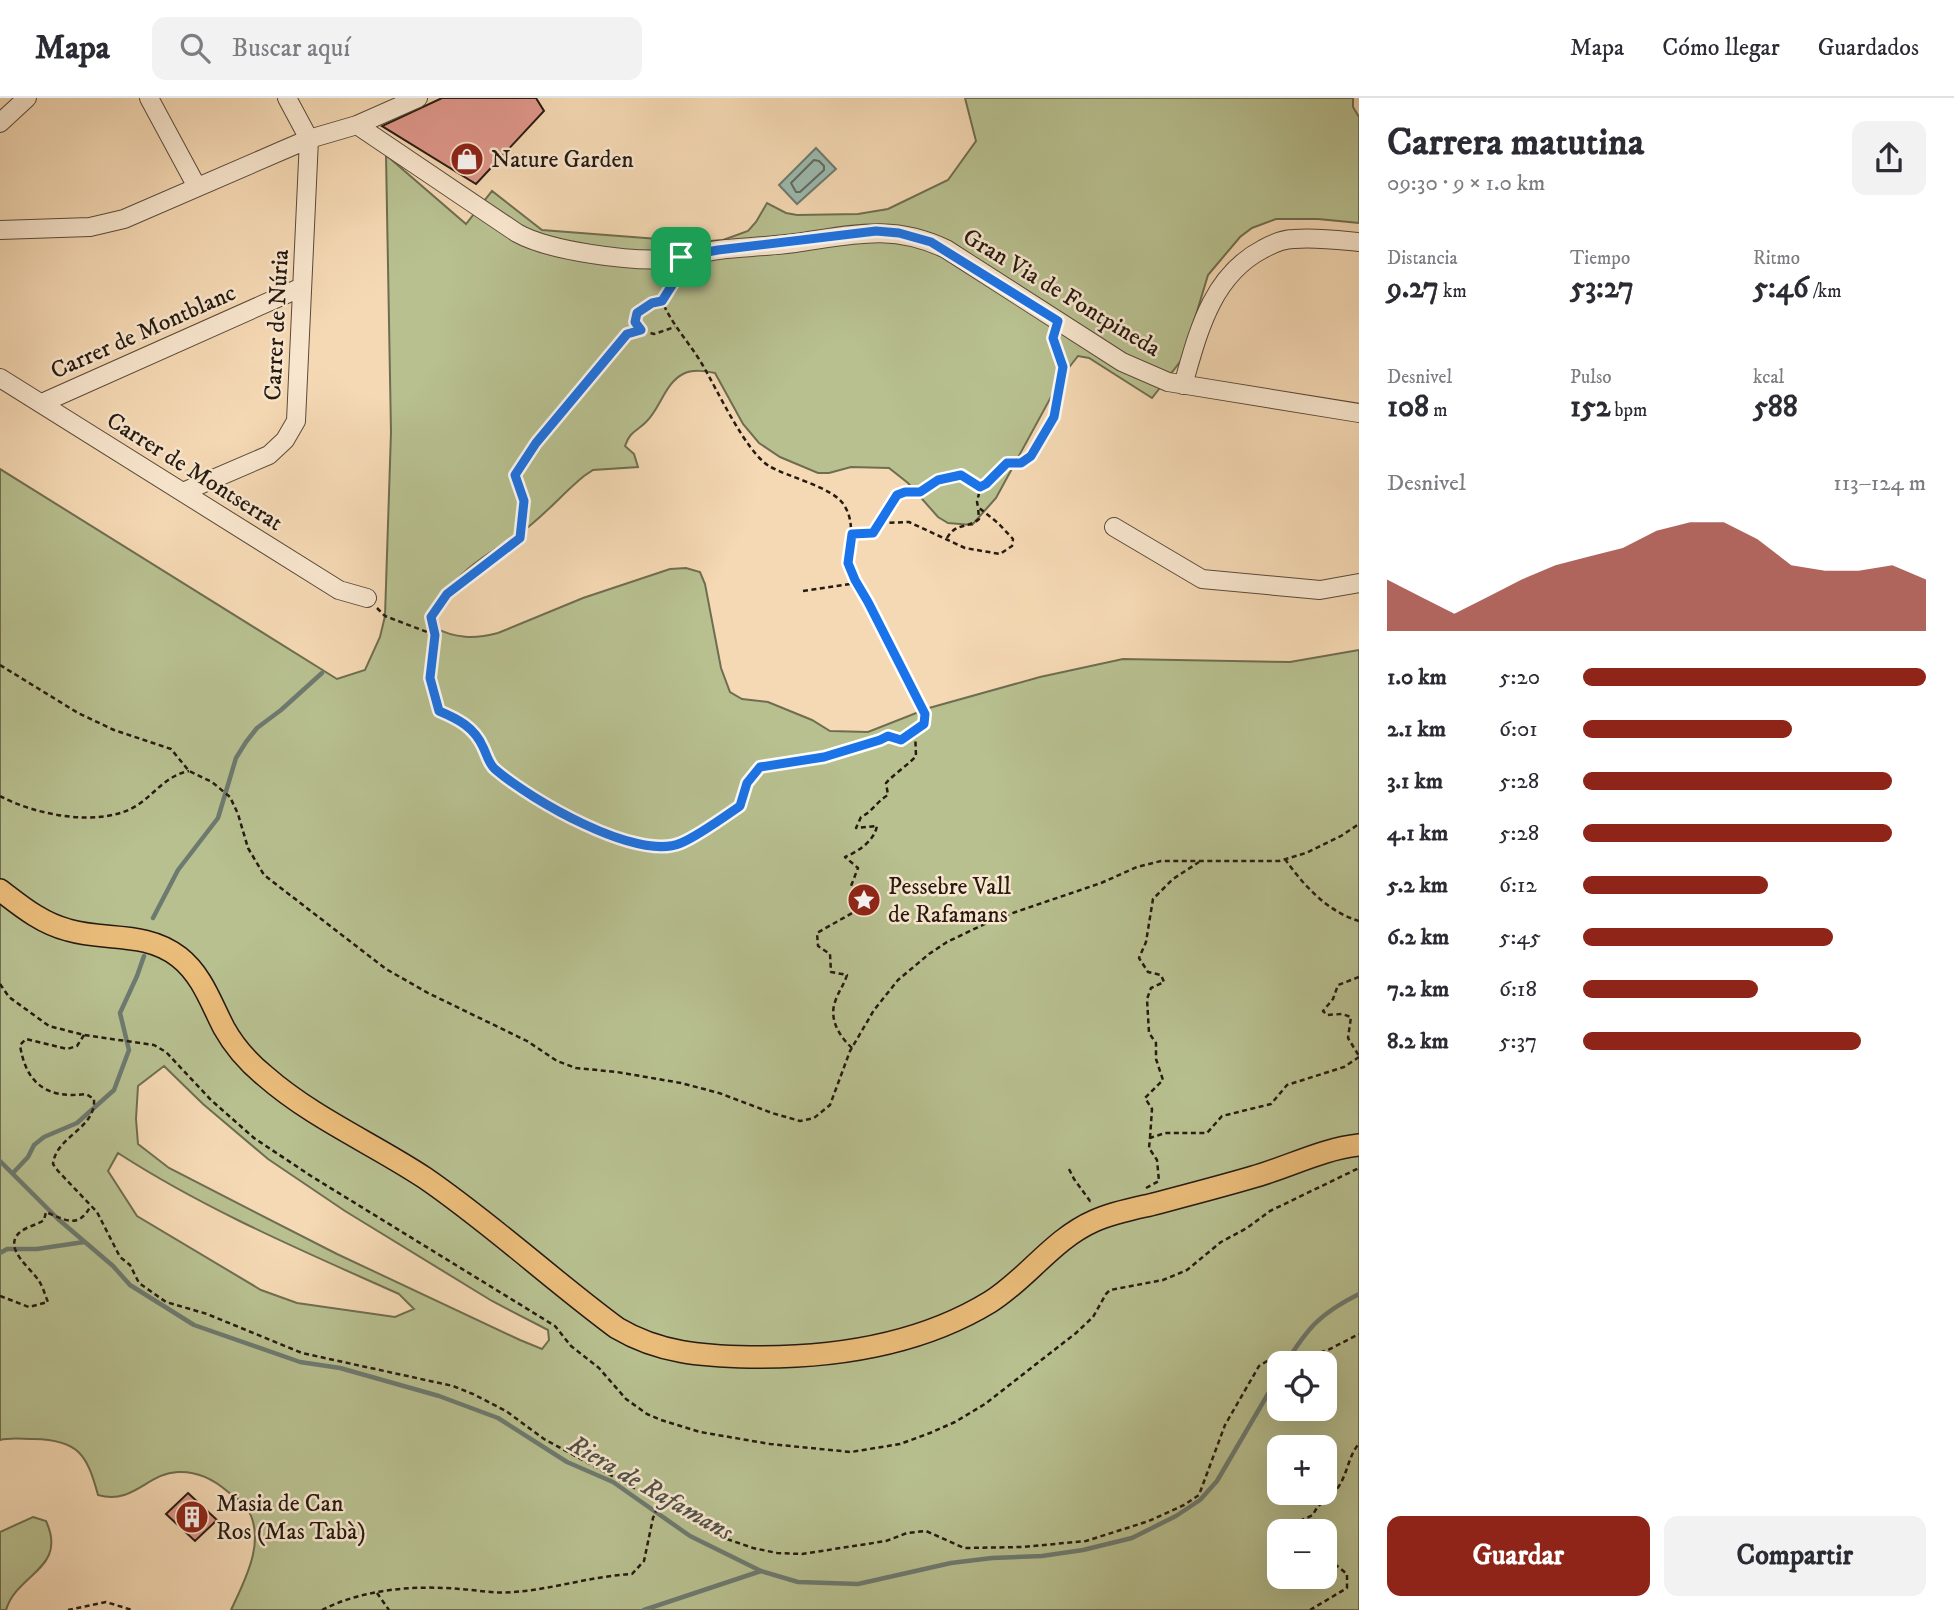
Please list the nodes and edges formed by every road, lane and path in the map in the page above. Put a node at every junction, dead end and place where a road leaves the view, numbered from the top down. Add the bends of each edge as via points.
1 (27, 98) edge
2 (149, 98) edge
3 (287, 98) edge
4 (418, 98) edge
5 (0, 123) edge
6 (357, 125) junction
7 (309, 139) junction
8 (197, 187) junction
9 (0, 230) edge
10 (1359, 242) edge
11 (681, 257) junction
12 (302, 287) junction
13 (662, 301) junction
14 (1058, 321) junction
15 (675, 327) junction
16 (641, 330) junction
17 (0, 378) edge
18 (1183, 385) junction
19 (42, 403) junction
20 (1359, 413) edge
21 (980, 487) junction
22 (183, 492) junction
23 (978, 507) junction
24 (881, 523) junction
25 (1114, 527) dead end
26 (852, 534) junction
27 (947, 538) junction
28 (856, 583) junction
29 (1359, 583) edge
30 (803, 591) dead end
31 (367, 598) joint
32 (435, 635) junction
33 (0, 665) edge
34 (915, 730) junction
35 (189, 771) junction
36 (0, 796) edge
37 (1359, 824) edge
38 (1285, 859) junction
39 (1200, 861) junction
40 (0, 890) edge
41 (1359, 921) edge
42 (1359, 977) edge
43 (0, 984) edge
44 (84, 1035) junction
45 (852, 1048) junction
46 (1359, 1056) edge
47 (1150, 1138) junction
48 (1359, 1144) edge
49 (1359, 1168) edge
50 (1069, 1169) dead end
51 (1140, 1192) dead end
52 (1099, 1202) dead end
53 (91, 1206) junction
54 (0, 1296) edge
55 (1359, 1334) edge
56 (1359, 1444) edge
57 (660, 1502) junction
58 (1304, 1519) edge
59 (1337, 1566) edge
60 (377, 1593) junction
61 (68, 1610) edge
62 (132, 1610) edge
63 (322, 1610) edge
64 (389, 1610) edge
65 (1310, 1610) edge

1 - 5 street
2 - 8 street
3 - 7 street
4 - 6 street
6 - 7 street
6 - 11 street, Gran Via de Fontpineda via 531,241 639,259
7 - 8 street
7 - 12 street, Carrer de Núria
8 - 9 street via 106,224
10 - 18 street via 1292,239 1263,249 1236,266 1212,299
11 - 13 path
11 - 14 street, Gran Via de Fontpineda via 858,233 899,233 946,249
12 - 19 street, Carrer de Montblanc
12 - 22 street, Carrer de Núria via 296,421 285,440 269,455
13 - 15 path
13 - 16 path via 637,313 635,322
14 - 18 street, Gran Via de Fontpineda via 1132,367
14 - 21 path via 1053,338 1063,367 1054,417 1031,456 1021,463 1007,463
15 - 16 path via 654,334
15 - 26 path via 754,452 768,465 843,502
16 - 32 path via 627,334 536,443 515,475 524,501 520,538 447,594 431,617
17 - 19 street, Carrer de Montserrat
18 - 20 street, Gran Via de Fontpineda
19 - 22 street, Carrer de Montserrat
21 - 23 path
21 - 24 path via 961,475 948,476 920,492 897,495
22 - 31 street, Carrer de Montserrat via 339,590
23 - 27 path via 979,519 961,525
23 - 27 path via 1010,536 1012,546 1000,554 965,548
24 - 26 path via 873,533
24 - 27 path via 909,522
25 - 29 street via 1202,579 1320,590
26 - 28 path via 848,563
28 - 30 path
28 - 34 path via 925,714 924,724
31 - 32 path via 385,616
32 - 34 path via 430,678 439,711 465,723 493,768 591,828 638,845 680,844 730,813 740,806 747,783 760,767 824,757 888,736 901,740
33 - 35 path via 78,713 171,749
34 - 45 path via 916,756 886,783 888,795 860,817 856,828 877,826 875,835 845,857 858,868 851,886 861,908 817,933 818,946 830,954 831,972 846,975 832,1016
35 - 36 path via 165,780 125,812 108,816 35,810
35 - 45 path via 230,797 253,860 302,906 386,969 557,1061 576,1068 681,1083 800,1121 814,1118 830,1105
37 - 38 path via 1306,853
38 - 39 path
38 - 41 path via 1314,894
39 - 45 path via 1161,861 1137,867 947,942 898,980
39 - 47 path via 1153,899 1139,958 1148,972 1161,975 1164,982 1151,988 1147,999 1149,1033 1156,1043 1163,1080 1145,1098 1152,1109
40 - 48 main road via 52,925 146,940 178,956 200,979 233,1042 273,1083 426,1179 617,1328 664,1349 766,1357 845,1353 904,1339 986,1304 1061,1241 1094,1221
42 - 46 path via 1338,985 1323,1011 1351,1017 1348,1038
43 - 44 path via 9,997 49,1026
44 - 49 path via 154,1045 166,1052 254,1138 555,1326 626,1399 647,1414 700,1432 831,1451 900,1444 955,1422 1068,1339 1093,1317 1111,1290 1188,1270 1270,1211
44 - 53 path via 77,1046 67,1049 26,1039 20,1045 32,1079 50,1092 86,1094 94,1099 91,1115 56,1150 53,1164
46 - 47 path via 1344,1067 1287,1085 1270,1104 1222,1116 1207,1133 1165,1133
47 - 51 path via 1159,1181
50 - 52 path via 1090,1201
53 - 54 path via 77,1222 46,1212 44,1220 20,1231 15,1239 15,1249 48,1302 29,1307
53 - 57 path via 139,1283 166,1302 302,1353 473,1394
55 - 57 path via 1328,1350 1302,1358 1272,1358 1259,1366 1225,1425 1199,1495 1149,1521 1086,1541 964,1548 926,1531 802,1554 778,1553 727,1539 698,1518
56 - 58 path via 1339,1486
57 - 60 path via 644,1561 632,1574 516,1592 414,1588
59 - 65 path via 1347,1574 1347,1588
60 - 63 path
60 - 64 path
61 - 62 path via 106,1602

